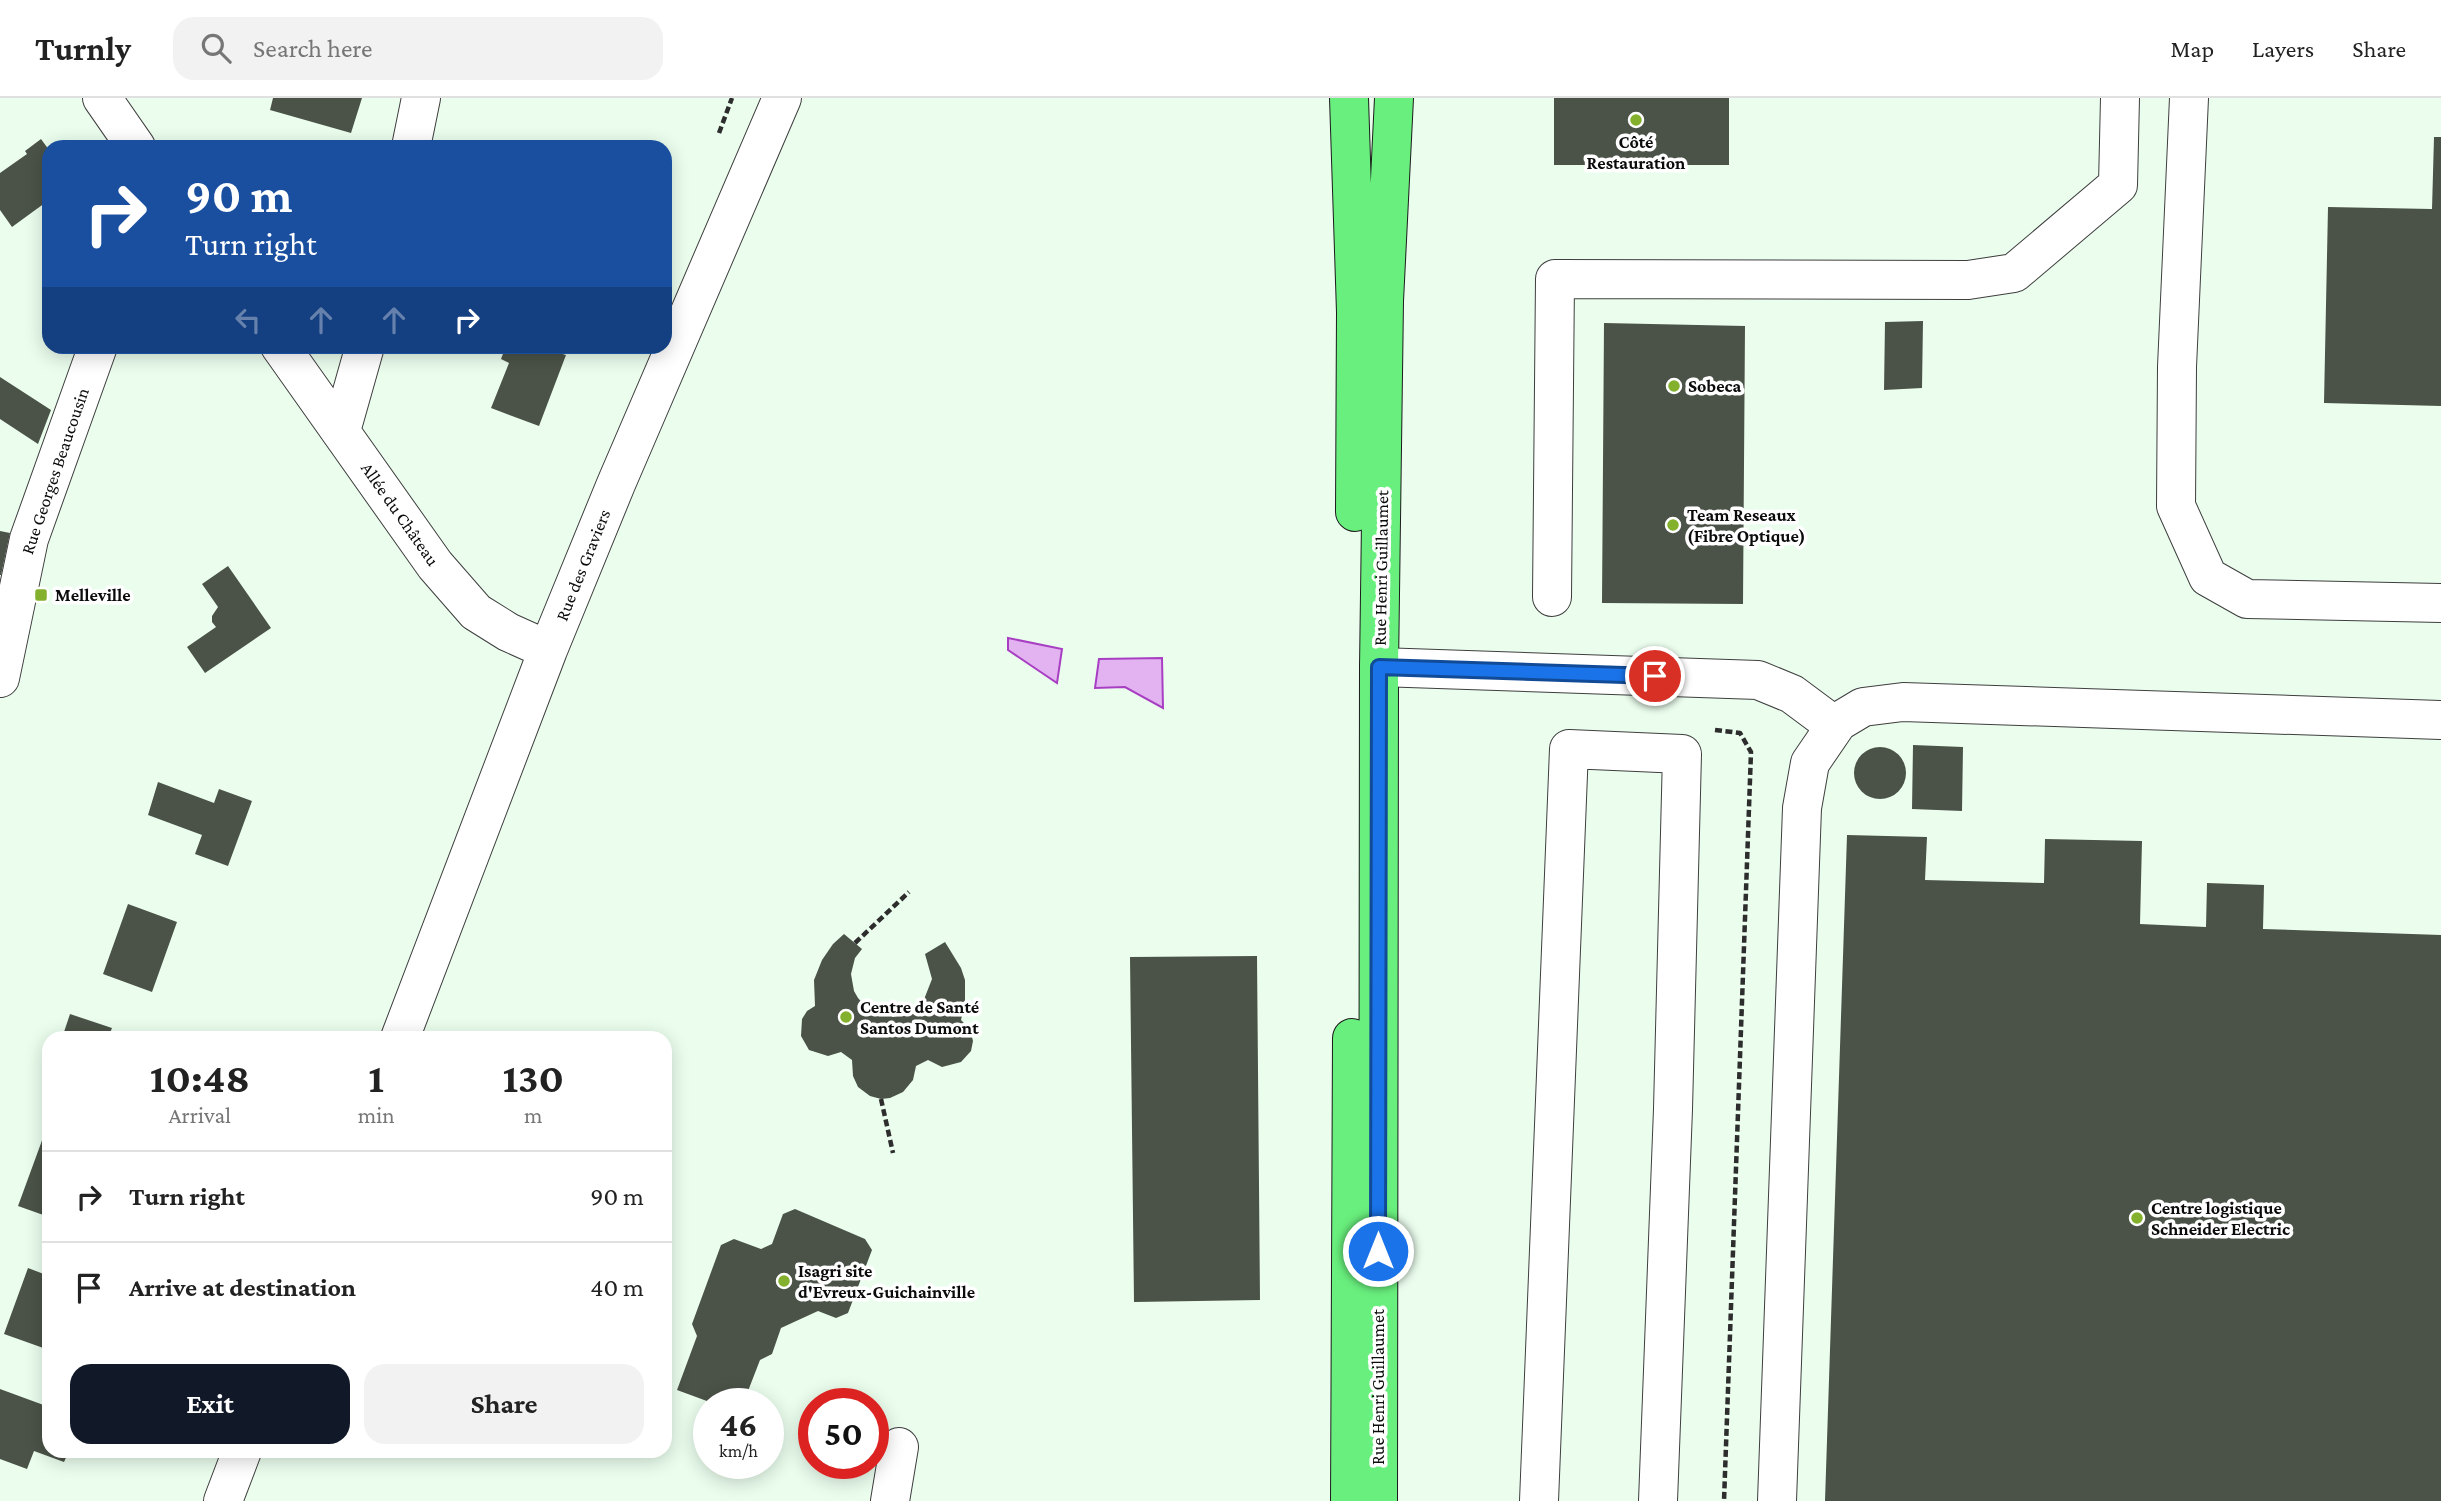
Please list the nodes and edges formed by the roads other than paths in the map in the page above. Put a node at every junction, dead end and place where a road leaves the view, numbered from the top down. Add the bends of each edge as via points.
1 (102, 98) edge
2 (421, 98) edge
3 (782, 98) edge
4 (1349, 98) edge
5 (1394, 98) edge
6 (2120, 98) edge
7 (2189, 98) edge
8 (131, 140) edge
9 (412, 140) edge
10 (95, 354) edge
11 (286, 354) edge
12 (363, 354) edge
13 (672, 354) edge
14 (672, 354) edge
15 (341, 431) junction
16 (1552, 597) dead end
17 (2441, 603) edge
18 (548, 650) junction
19 (1379, 667) junction
20 (0, 678) edge
21 (2441, 720) edge
22 (1835, 726) junction
23 (403, 1031) edge
24 (899, 1447) dead end
25 (239, 1458) edge
26 (223, 1501) edge
27 (890, 1501) edge
28 (1350, 1501) edge
29 (1378, 1501) edge
30 (1539, 1501) edge
31 (1658, 1501) edge
32 (1777, 1501) edge

1 - 8 street
2 - 9 street
3 - 13 street, Rue des Graviers
4 - 28 main road, Rue Henri Guillaumet via 1356,312
5 - 19 main road, Rue Henri Guillaumet via 1384,301
6 - 16 street via 2118,185 2014,273 1968,280 1555,279
7 - 17 street via 2176,506 2208,577 2247,599
10 - 20 street, Rue Georges Beaucousin via 29,539
11 - 15 street, Allée du Château
12 - 15 street
14 - 18 street, Rue des Graviers
15 - 18 street, Allée du Château via 435,565 476,612
18 - 23 street, Rue des Graviers
19 - 22 street via 1758,680 1791,694
19 - 29 main road, Rue Henri Guillaumet
21 - 22 street via 1903,702 1863,707
22 - 32 street via 1810,762 1802,808
24 - 27 street
25 - 26 street
30 - 31 street via 1569,749 1682,754

